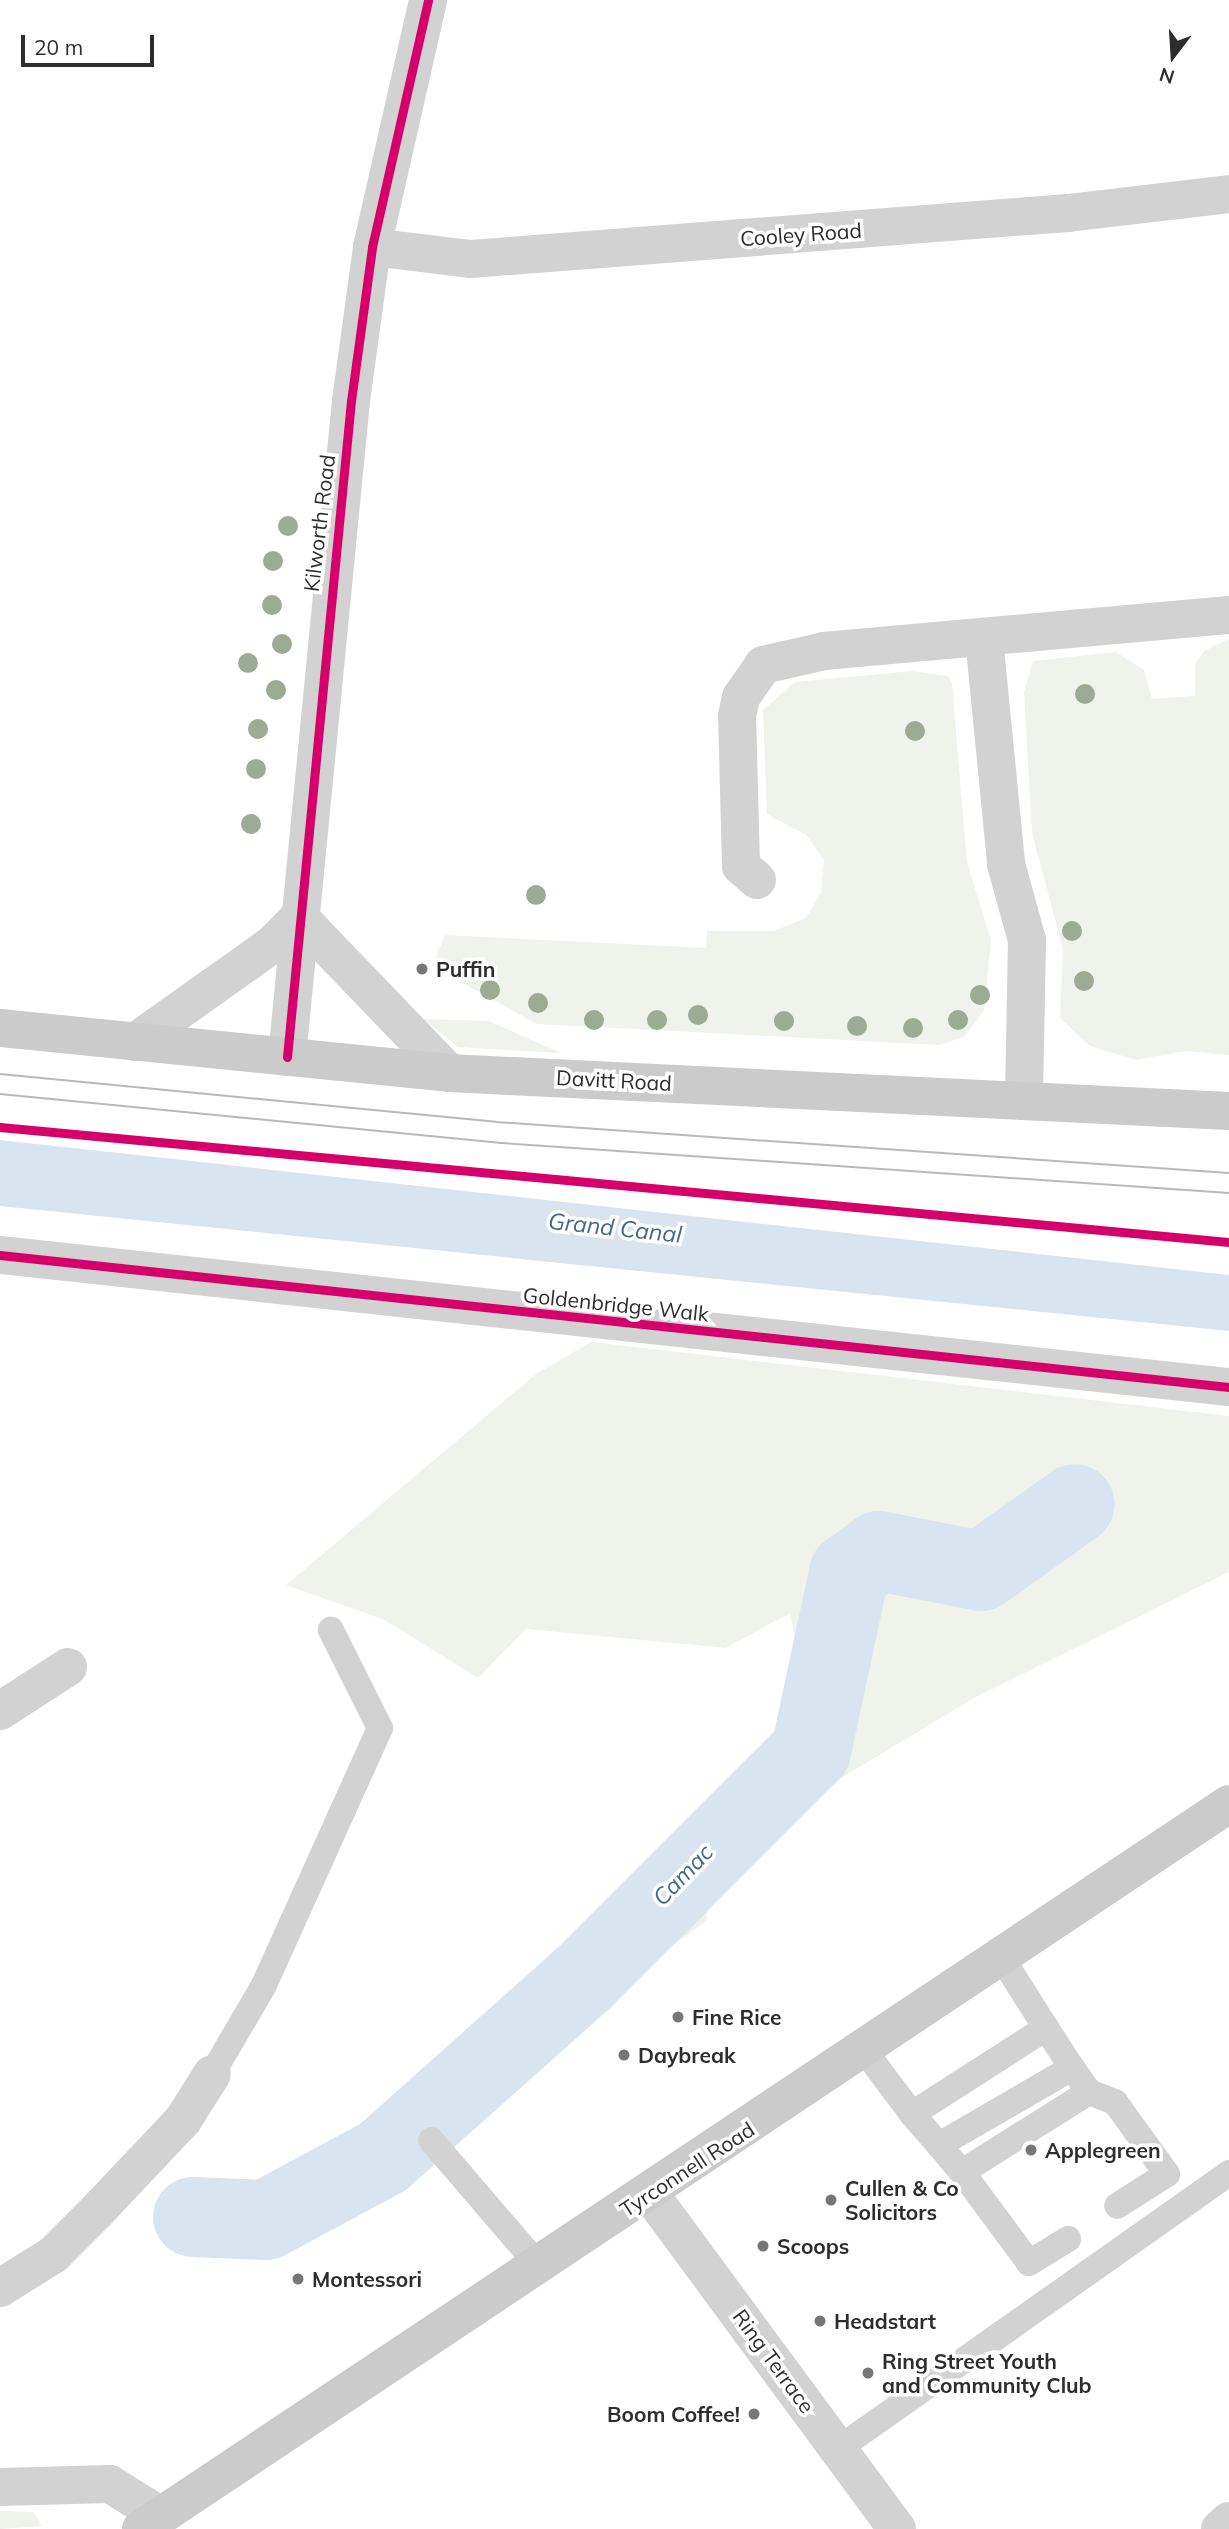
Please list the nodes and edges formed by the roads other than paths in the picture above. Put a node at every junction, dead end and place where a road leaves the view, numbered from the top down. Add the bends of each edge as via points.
1 (428, 0) edge
2 (1229, 194) edge
3 (372, 247) junction
4 (1229, 615) edge
5 (985, 638) junction
6 (757, 880) dead end
7 (299, 917) junction
8 (0, 1028) edge
9 (135, 1042) junction
10 (287, 1057) junction
11 (449, 1073) junction
12 (1024, 1101) junction
13 (1229, 1111) edge
14 (0, 1255) edge
15 (1229, 1387) edge
16 (331, 1630) dead end
17 (68, 1667) dead end
18 (0, 1711) edge
19 (1229, 1804) edge
20 (1000, 1955) junction
21 (1046, 2028) junction
22 (863, 2050) junction
23 (1072, 2068) junction
24 (212, 2074) joint
25 (1088, 2092) junction
26 (912, 2113) junction
27 (431, 2140) dead end
28 (939, 2145) junction
29 (962, 2172) junction
30 (1229, 2174) edge
31 (650, 2193) junction
32 (1117, 2206) dead end
33 (1068, 2239) dead end
34 (539, 2266) junction
35 (0, 2288) edge
36 (838, 2449) junction
37 (0, 2487) edge
38 (1229, 2521) edge
39 (151, 2523) edge
40 (897, 2529) edge
41 (1220, 2529) edge

1 - 3 street, Kilworth Road
2 - 3 street, Cooley Road via 1068,213 471,259
3 - 7 street, Kilworth Road via 331,554
4 - 5 street
5 - 6 street via 780,657 763,665 741,697 737,716 741,866
5 - 12 street via 1006,864 1027,940
7 - 9 street via 272,944
7 - 10 street, Kilworth Road
7 - 11 street
8 - 9 main road, Davitt Road
9 - 10 main road, Davitt Road
10 - 11 main road, Davitt Road
11 - 12 main road, Davitt Road
12 - 13 main road, Davitt Road
14 - 15 street, Goldenbridge Walk
16 - 24 lane via 380,1728 264,1986
17 - 18 street
19 - 20 main road, Tyrconnell Road
20 - 21 lane
20 - 22 main road, Tyrconnell Road
21 - 23 lane
21 - 26 lane
22 - 26 lane
22 - 31 main road, Tyrconnell Road
23 - 25 lane
23 - 28 lane
24 - 35 street via 183,2120 96,2213 52,2255
25 - 29 lane
25 - 32 lane via 1115,2102 1167,2174
26 - 28 lane
27 - 34 lane
28 - 29 lane
29 - 33 lane via 1029,2263
30 - 36 lane
31 - 34 main road, Tyrconnell Road
31 - 36 street, Ring Terrace
34 - 39 main road, Tyrconnell Road
36 - 40 street, Ring Terrace
37 - 39 street via 110,2484
38 - 41 street

